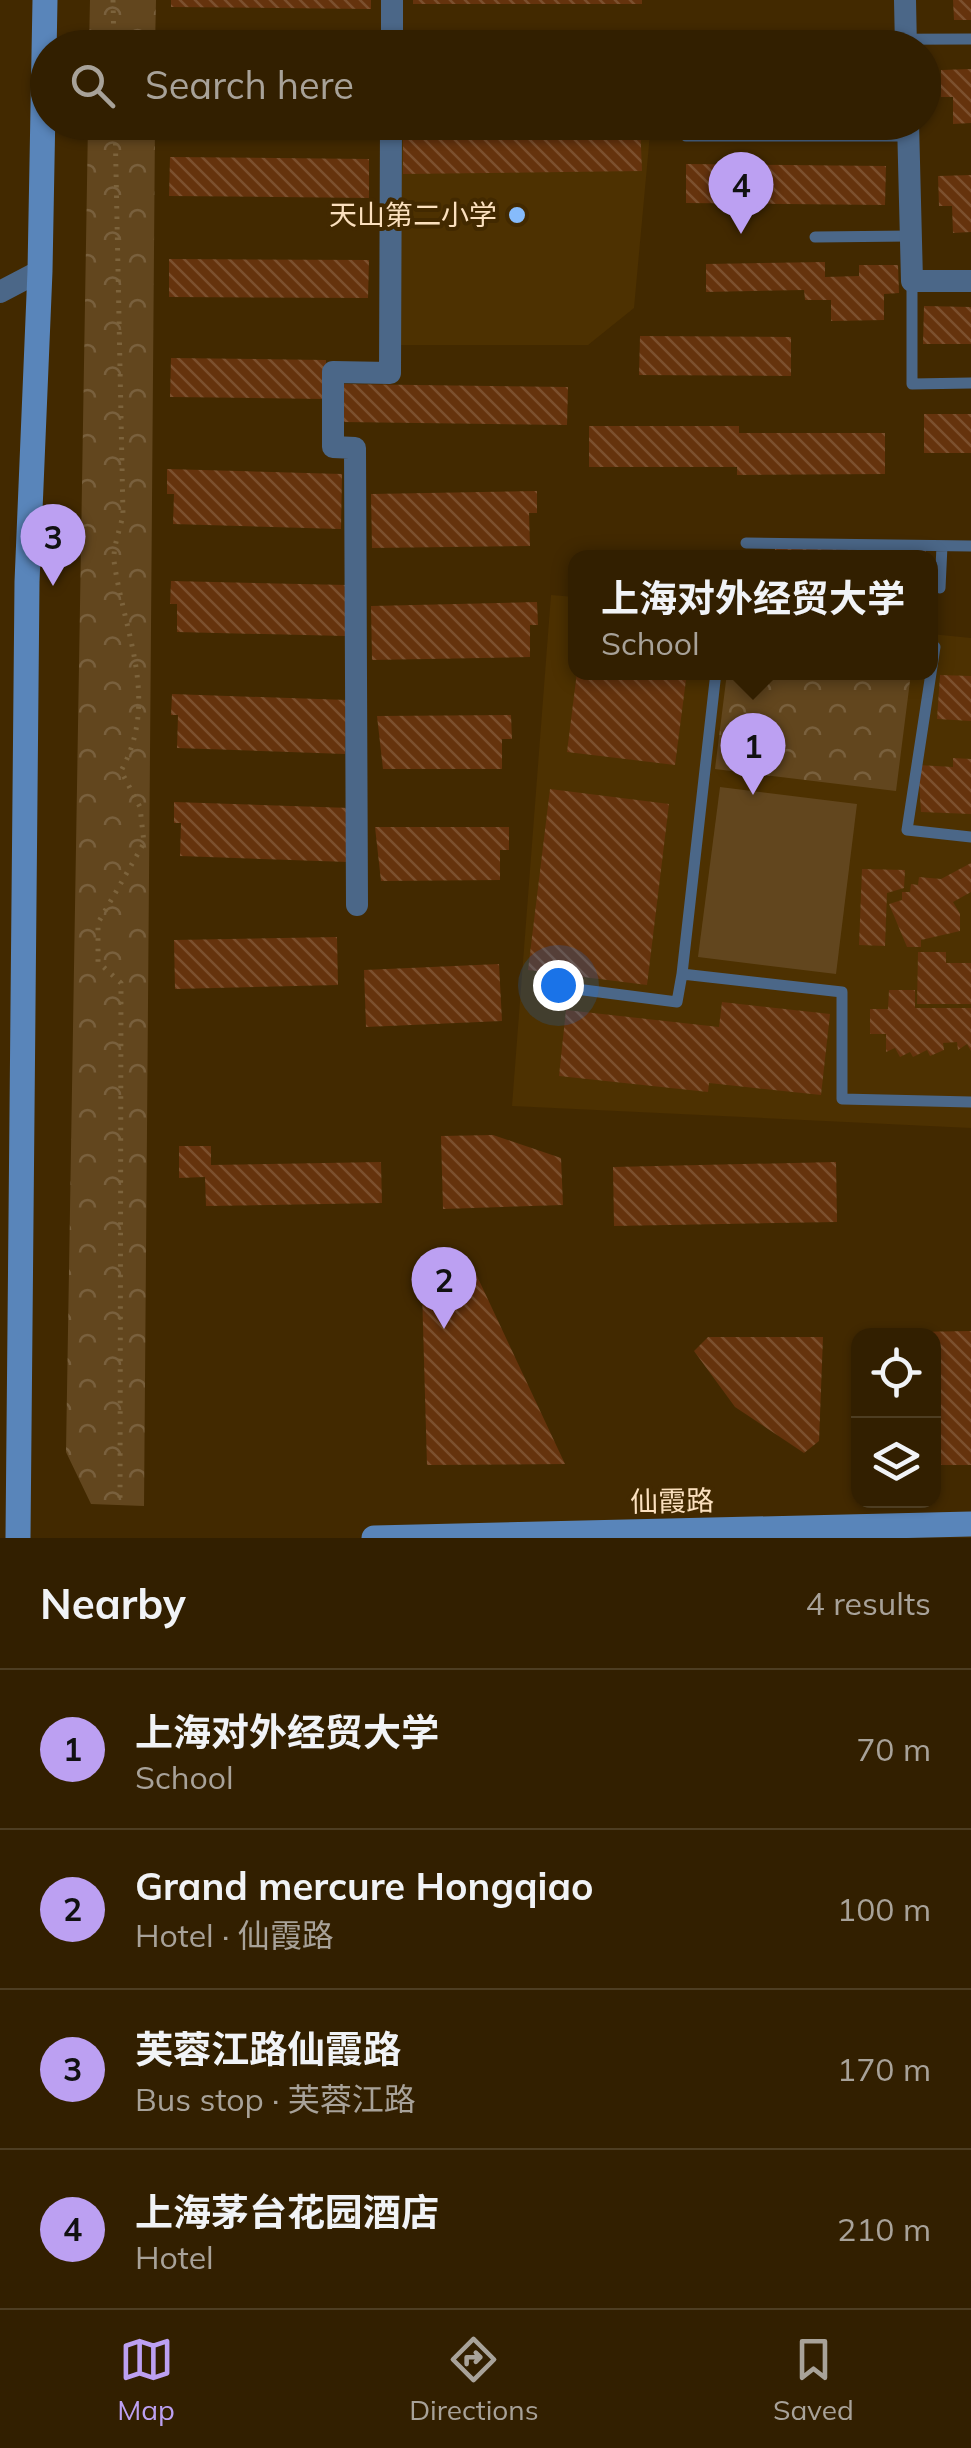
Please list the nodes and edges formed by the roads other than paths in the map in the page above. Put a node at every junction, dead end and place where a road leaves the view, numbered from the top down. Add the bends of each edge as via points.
1 (44, 0) edge
2 (392, 0) edge
3 (906, 0) edge
4 (44, 30) edge
5 (392, 30) edge
6 (906, 30) edge
7 (971, 39) edge
8 (941, 41) edge
9 (42, 140) edge
10 (391, 140) edge
11 (908, 140) edge
12 (911, 236) junction
13 (815, 237) dead end
14 (40, 270) junction
15 (912, 281) junction
16 (971, 281) edge
17 (0, 292) edge
18 (971, 383) edge
19 (746, 544) dead end
20 (942, 546) junction
21 (971, 546) edge
22 (940, 588) dead end
23 (715, 680) edge
24 (929, 680) edge
25 (971, 838) edge
26 (357, 905) dead end
27 (682, 974) junction
28 (546, 985) dead end
29 (971, 1102) edge
30 (971, 1524) edge
31 (613, 1535) edge
32 (18, 1538) edge
33 (374, 1538) edge

1 - 4 street
2 - 5 street
3 - 6 street
7 - 8 lane
9 - 14 street
10 - 26 street via 390,373 333,372 332,447 355,448
11 - 12 street
12 - 13 lane
12 - 15 street
14 - 17 street
14 - 32 street via 27,582
15 - 16 street
15 - 18 lane via 912,384
19 - 20 lane
20 - 21 lane
20 - 22 lane
23 - 27 lane
24 - 25 lane via 907,830
27 - 28 lane via 678,1002
27 - 29 lane via 842,992 842,1100
30 - 31 street, 仙霞路
31 - 33 street, 仙霞路

